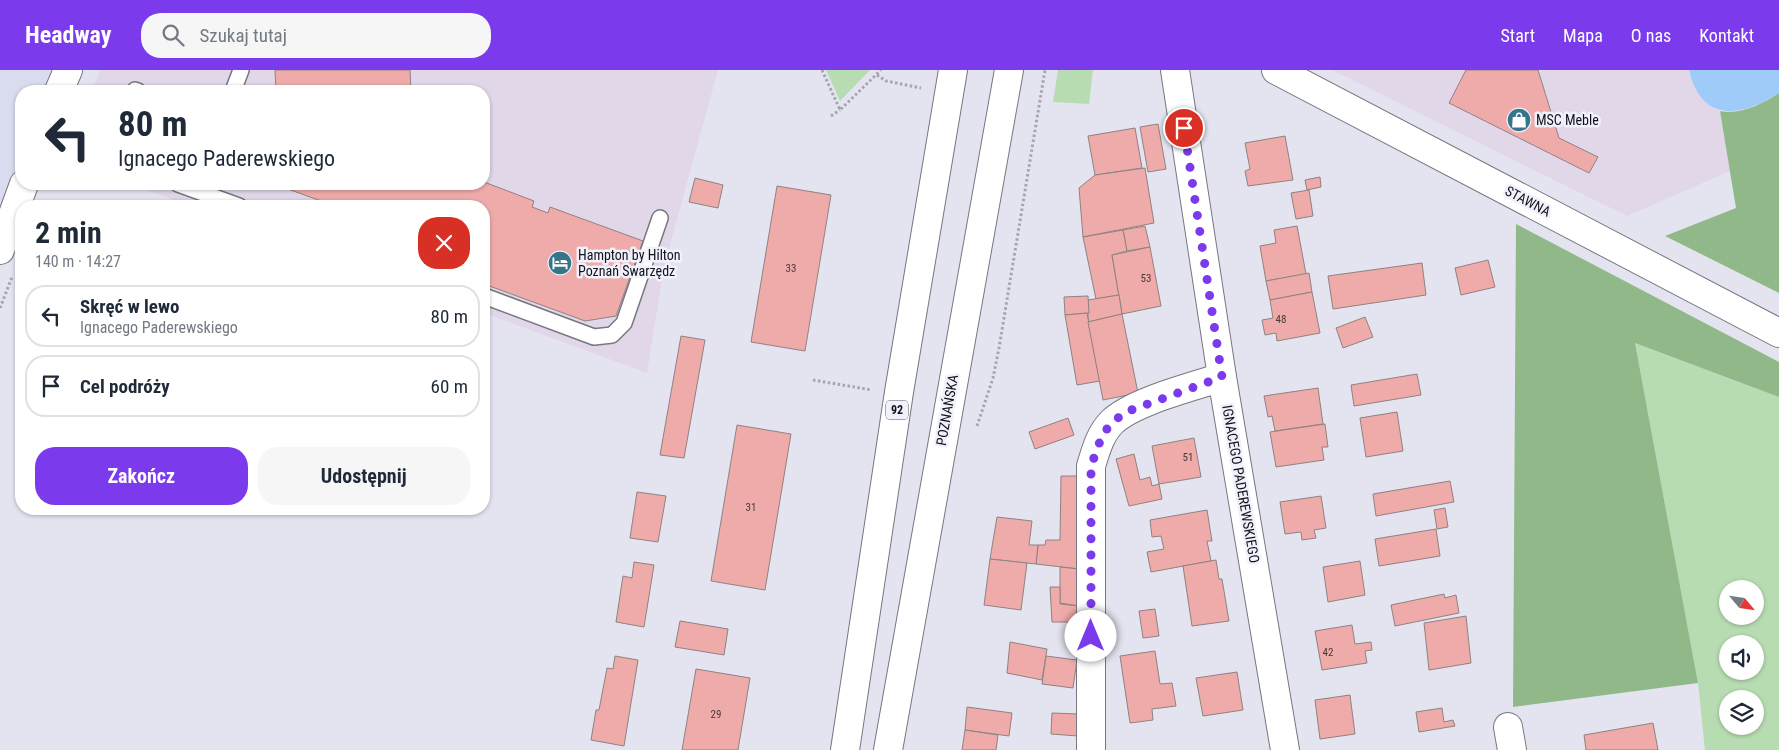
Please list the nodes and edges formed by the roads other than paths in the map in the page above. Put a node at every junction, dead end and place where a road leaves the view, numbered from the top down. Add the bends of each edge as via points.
1 (68, 70) edge
2 (241, 70) edge
3 (953, 70) edge
4 (1001, 70) edge
5 (1009, 70) edge
6 (1014, 70) edge
7 (1175, 70) edge
8 (1276, 70) edge
9 (62, 85) edge
10 (235, 85) edge
11 (1003, 103) junction
12 (204, 190) edge
13 (226, 200) edge
14 (15, 209) edge
15 (660, 218) dead end
16 (0, 250) edge
17 (490, 298) edge
18 (1779, 333) edge
19 (1222, 377) junction
20 (845, 750) edge
21 (888, 750) edge
22 (1091, 750) edge
23 (1285, 750) edge

1 - 9 street
2 - 10 lane
3 - 20 street, 92 via 899,392
4 - 11 street
5 - 11 street, POZNAŃSKA
6 - 11 street
7 - 19 street, IGNACEGO PADEREWSKIEGO
8 - 18 street, STAWNA
11 - 21 street, POZNAŃSKA
12 - 13 lane
14 - 16 street
15 - 17 lane via 624,323 612,335 594,337
19 - 22 street via 1123,413 1107,428 1096,448 1091,466
19 - 23 street, IGNACEGO PADEREWSKIEGO

